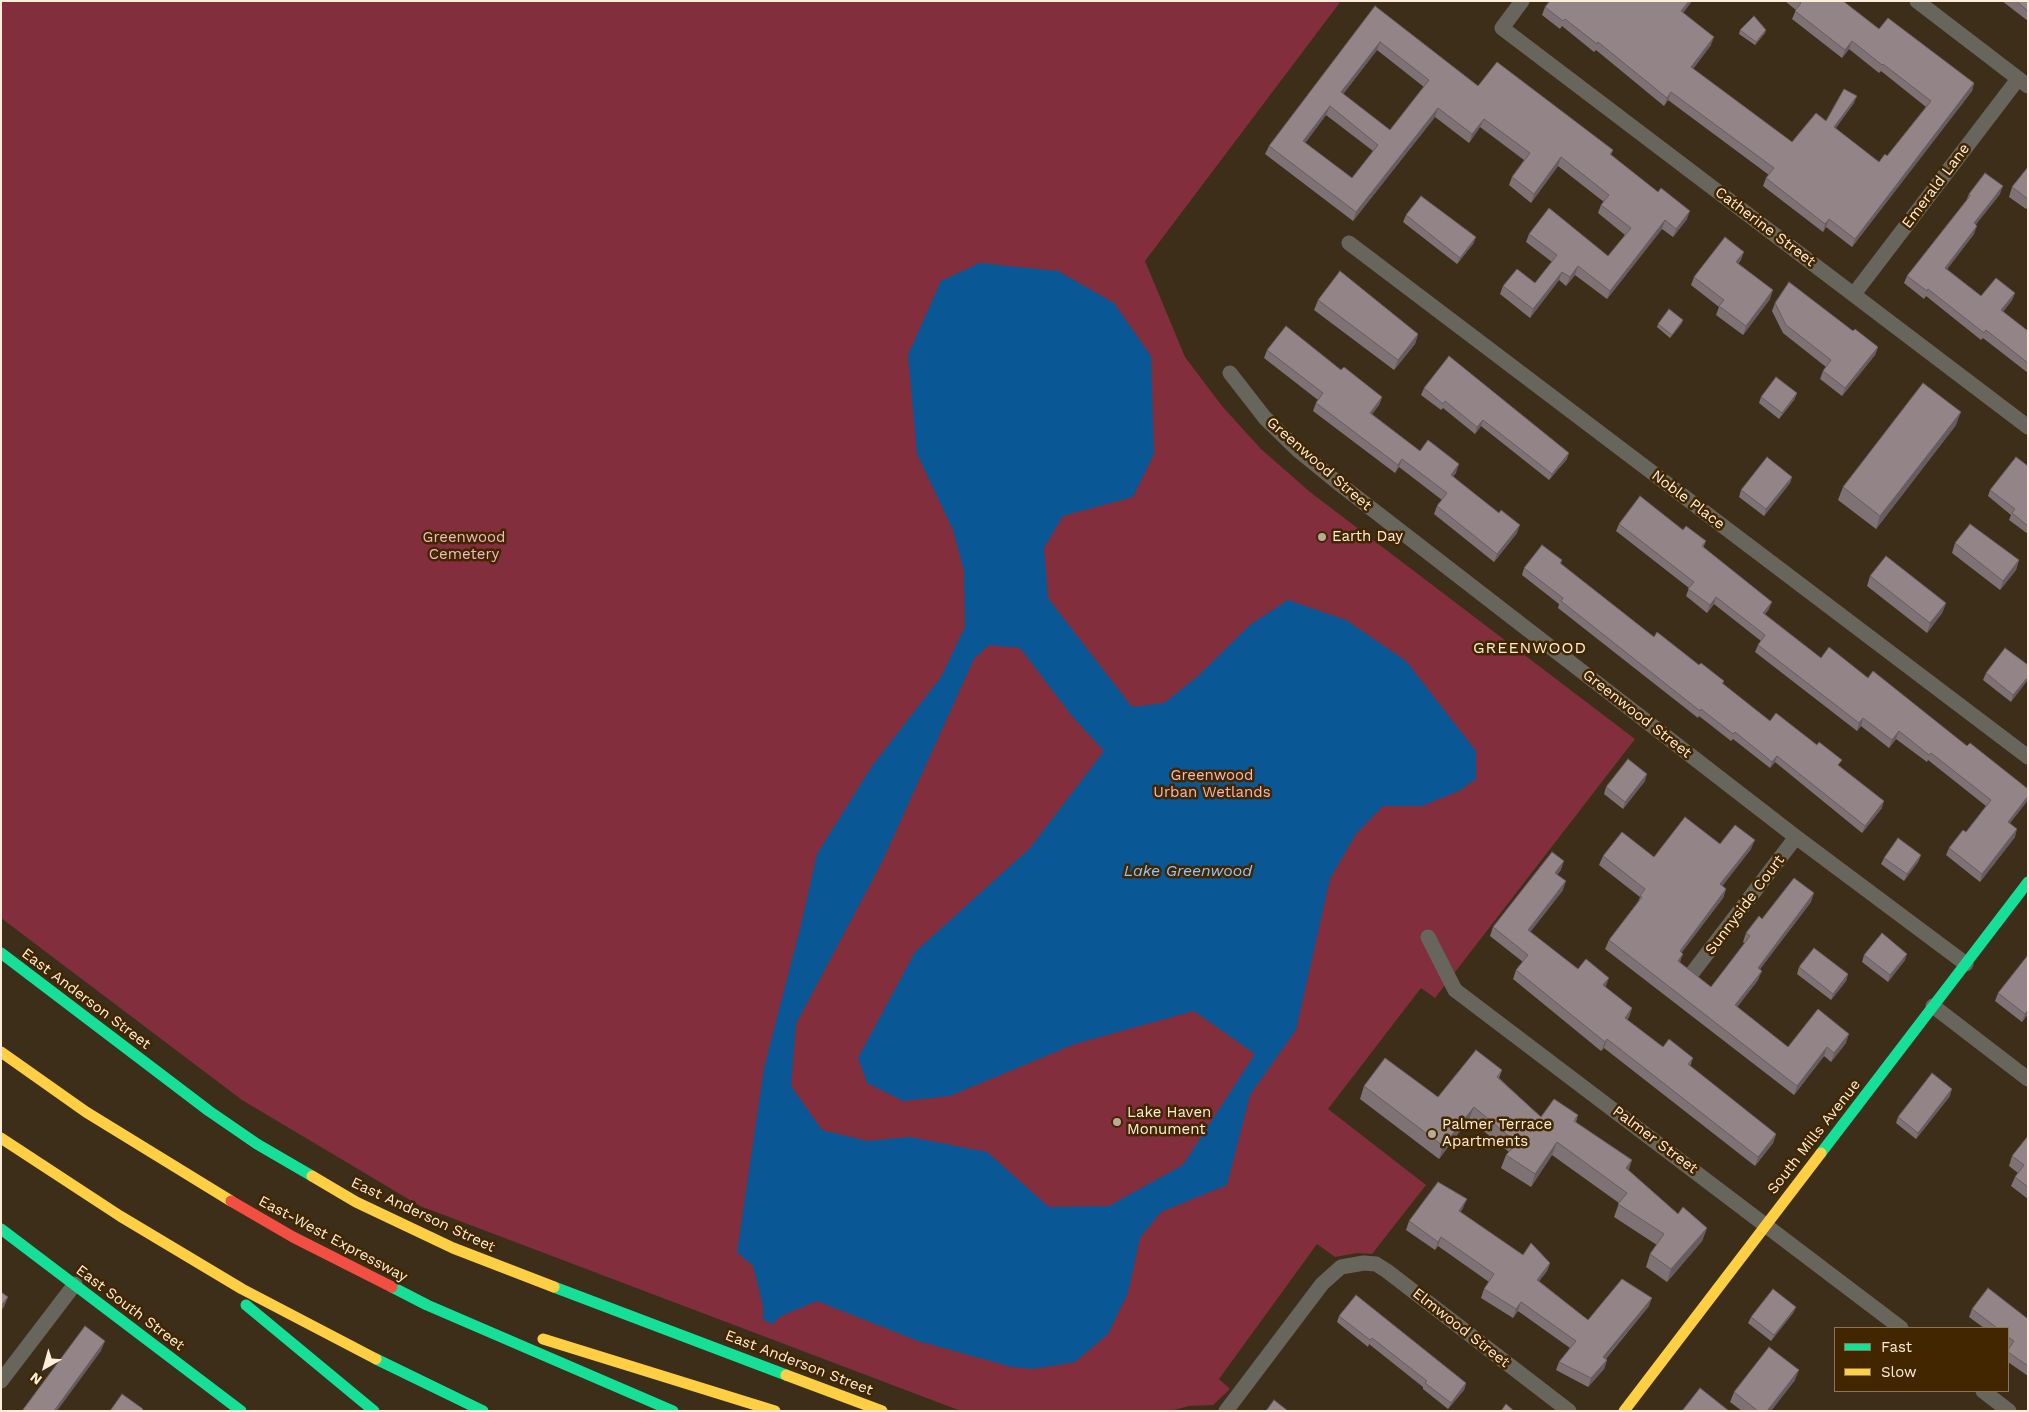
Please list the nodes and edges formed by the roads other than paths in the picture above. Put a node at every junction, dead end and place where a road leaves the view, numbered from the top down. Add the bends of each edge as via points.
1 (1522, 1) edge
2 (1917, 1) edge
3 (2023, 83) edge
4 (1349, 243) dead end
5 (1854, 294) junction
6 (1230, 373) dead end
7 (2028, 426) edge
8 (2028, 757) edge
9 (1796, 837) junction
10 (2028, 882) edge
11 (1428, 936) dead end
12 (1, 953) edge
13 (1966, 964) junction
14 (1693, 972) edge
15 (1934, 1006) junction
16 (1, 1042) edge
17 (1, 1052) edge
18 (2028, 1078) edge
19 (86, 1112) junction
20 (1, 1138) edge
21 (1765, 1224) junction
22 (1, 1229) edge
23 (183, 1254) junction
24 (75, 1284) junction
25 (427, 1305) junction
26 (1900, 1327) edge
27 (1, 1381) edge
28 (1984, 1392) edge
29 (241, 1411) edge
30 (374, 1411) edge
31 (483, 1411) edge
32 (673, 1411) edge
33 (775, 1411) edge
34 (882, 1411) edge
35 (1226, 1411) edge
36 (1569, 1411) edge
37 (1624, 1411) edge
38 (2009, 1411) edge

1 - 5 street, Catherine Street via 1502,28
2 - 3 street
3 - 5 street, Emerald Lane
4 - 8 street, Noble Place
5 - 7 street, Catherine Street
6 - 9 street, Greenwood Street via 1265,418 1337,482
9 - 13 street, Greenwood Street
9 - 14 street, Sunnyside Court
10 - 13 main road, South Mills Avenue
11 - 21 street, Palmer Street via 1455,990
12 - 34 main road, East Anderson Street via 209,1111 257,1144 356,1202 508,1270
13 - 15 main road, South Mills Avenue
15 - 18 street
15 - 21 main road, South Mills Avenue
16 - 19 main road
17 - 19 main road, East-West Expressway
19 - 25 main road, East-West Expressway via 293,1237
20 - 23 main road
21 - 26 street, Palmer Street
21 - 37 main road, South Mills Avenue
22 - 24 main road, East South Street
23 - 30 main road
23 - 31 main road via 300,1321
24 - 27 street
24 - 29 main road, East South Street
25 - 32 main road, East-West Expressway
25 - 33 main road
28 - 38 street
35 - 36 street, Elmwood Street via 1336,1270 1347,1265 1376,1264

